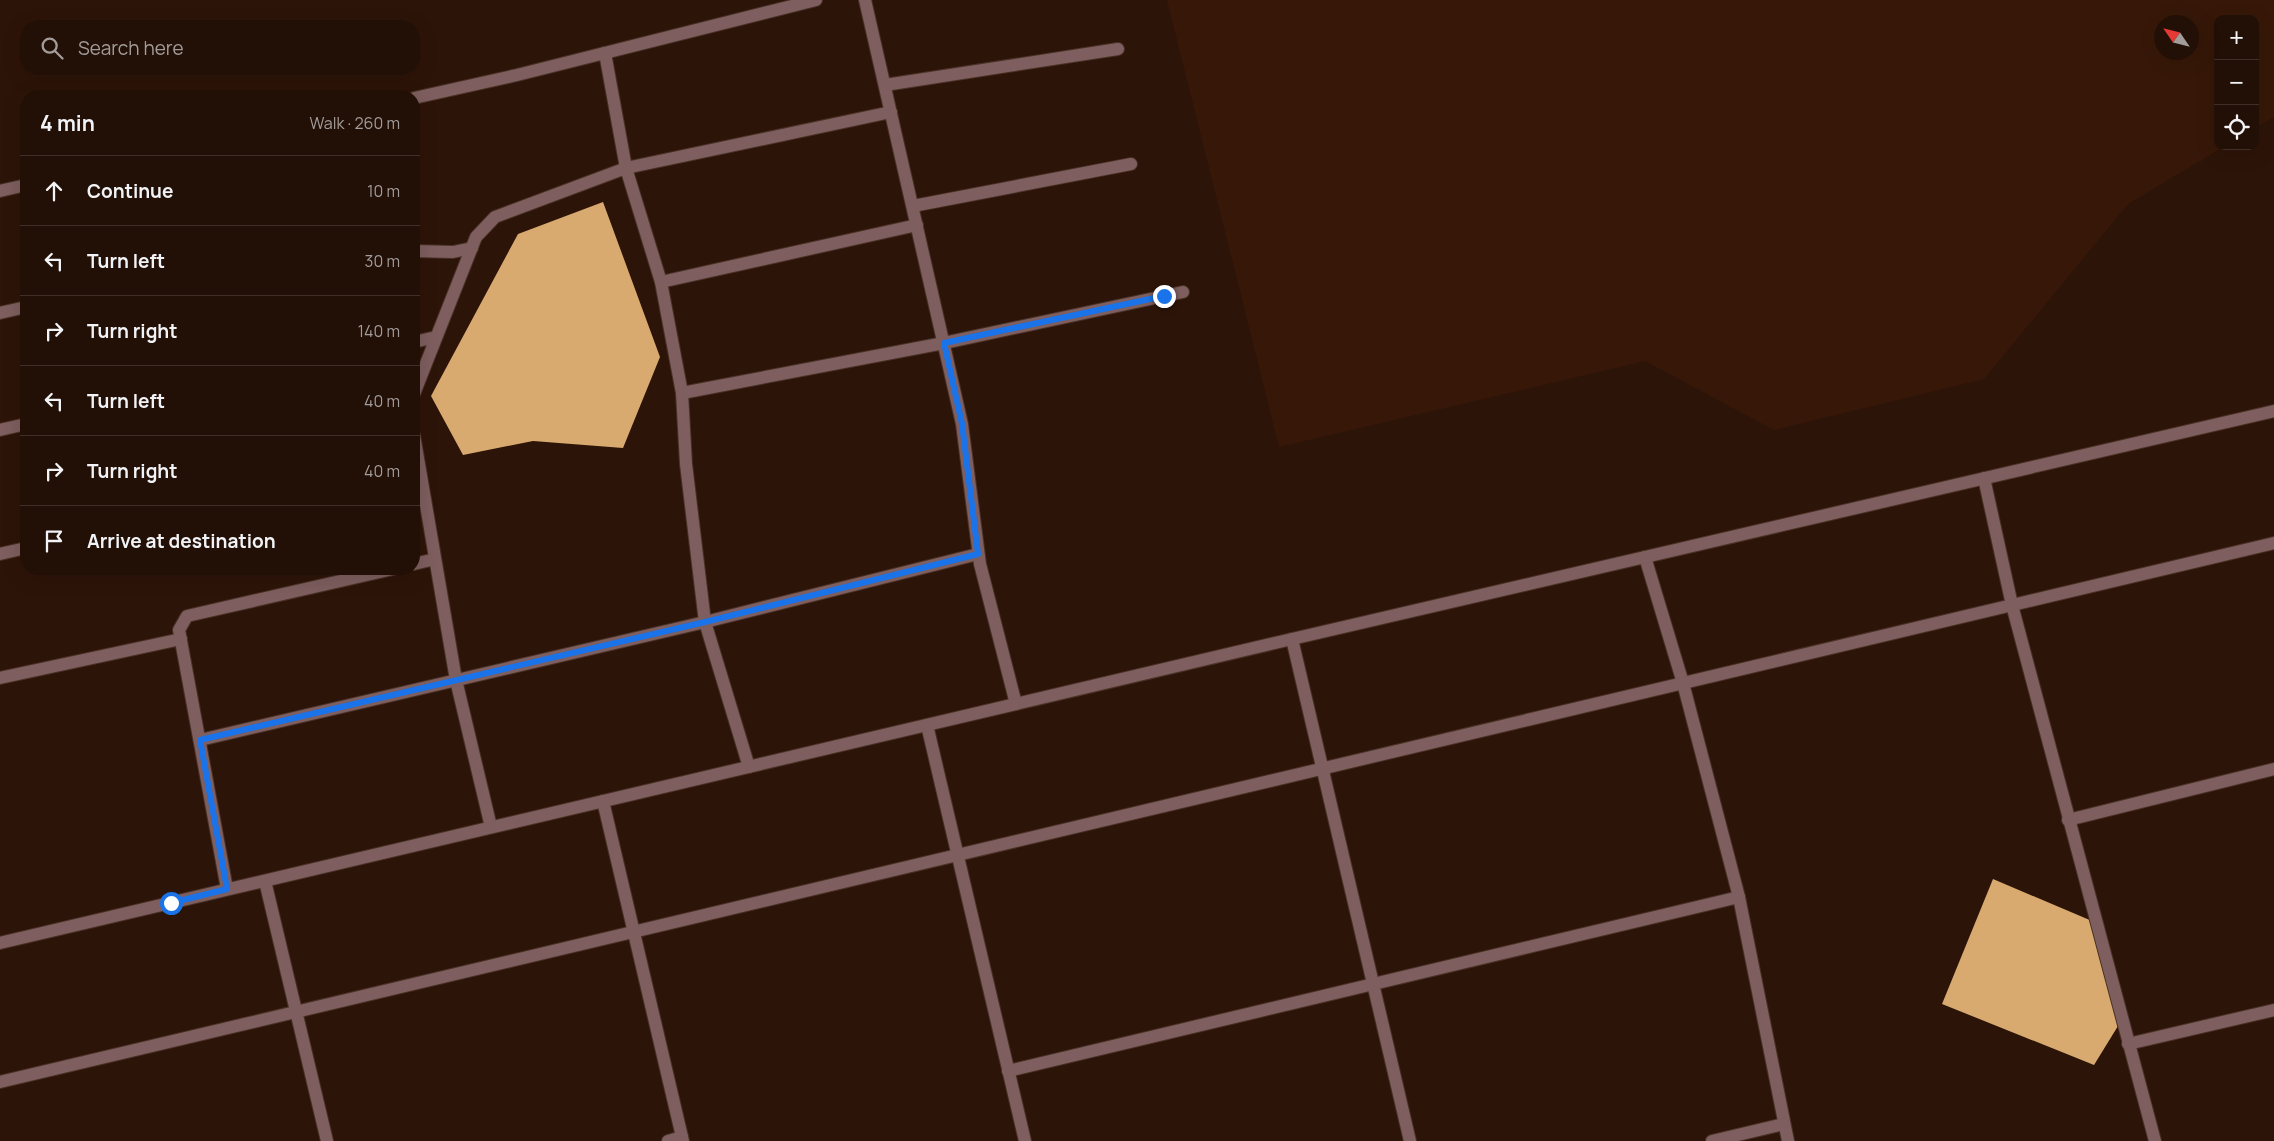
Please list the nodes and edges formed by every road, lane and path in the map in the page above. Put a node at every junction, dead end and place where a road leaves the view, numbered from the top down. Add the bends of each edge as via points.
1 (816, 0) edge
2 (865, 0) edge
3 (1118, 49) dead end
4 (605, 53) junction
5 (885, 85) junction
6 (420, 97) edge
7 (891, 112) junction
8 (1131, 164) dead end
9 (626, 168) junction
10 (20, 186) edge
11 (0, 191) edge
12 (913, 206) junction
13 (917, 225) junction
14 (472, 248) junction
15 (420, 251) edge
16 (661, 282) junction
17 (1183, 292) dead end
18 (20, 308) edge
19 (0, 313) edge
20 (436, 338) junction
21 (420, 341) edge
22 (944, 343) junction
23 (420, 379) edge
24 (682, 393) junction
25 (2274, 411) edge
26 (20, 425) edge
27 (0, 430) edge
28 (1984, 478) junction
29 (420, 480) edge
30 (2274, 543) edge
31 (20, 549) edge
32 (0, 554) edge
33 (978, 554) junction
34 (1645, 557) junction
35 (435, 559) junction
36 (420, 563) edge
37 (367, 575) edge
38 (2012, 605) junction
39 (705, 622) junction
40 (181, 639) junction
41 (1292, 639) junction
42 (0, 678) edge
43 (456, 680) junction
44 (1683, 683) junction
45 (1016, 704) junction
46 (928, 724) junction
47 (200, 740) junction
48 (749, 767) junction
49 (1322, 768) junction
50 (2274, 769) edge
51 (603, 801) junction
52 (2068, 820) junction
53 (491, 827) junction
54 (958, 855) junction
55 (264, 881) junction
56 (227, 889) junction
57 (1739, 897) junction
58 (634, 932) junction
59 (0, 943) edge
60 (1373, 985) junction
61 (2274, 1010) edge
62 (296, 1012) junction
63 (2128, 1044) junction
64 (1008, 1071) junction
65 (0, 1082) edge
66 (1784, 1124) junction
67 (682, 1139) edge
68 (327, 1141) edge
69 (668, 1141) edge
70 (1025, 1141) edge
71 (1410, 1141) edge
72 (1712, 1141) edge
73 (1788, 1141) edge
74 (2155, 1141) edge

1 - 4 street
2 - 5 street
3 - 5 street
4 - 6 street
4 - 9 street
5 - 7 street
7 - 9 street
7 - 12 street
8 - 12 street
9 - 14 street via 495,217 476,237
9 - 16 street
10 - 11 street
12 - 13 street
13 - 16 street
13 - 22 street
14 - 15 street via 453,252
14 - 20 street
16 - 24 street
17 - 22 street
18 - 19 street
20 - 21 street
20 - 23 street
22 - 24 street
22 - 33 street via 962,424
24 - 39 street via 686,464
25 - 28 street
26 - 27 street
28 - 34 street
28 - 38 street
29 - 35 street
30 - 38 street
31 - 32 street
33 - 39 street
33 - 45 street
34 - 41 street
34 - 44 street
35 - 36 street
35 - 43 street
37 - 40 street via 187,616 179,630
38 - 44 street
38 - 52 street
39 - 43 street
39 - 48 street
40 - 42 street
40 - 47 street
41 - 45 street
41 - 49 street
43 - 47 street
43 - 53 street
44 - 49 street
44 - 57 street
45 - 46 street
46 - 48 street
46 - 54 street
47 - 56 street
48 - 51 street
49 - 54 street
49 - 60 street
50 - 52 street
51 - 53 street
51 - 58 street
52 - 63 street
53 - 55 street
54 - 58 street
54 - 64 street
55 - 56 street
55 - 62 street
56 - 59 street
57 - 60 street
57 - 66 street
58 - 62 street
58 - 67 street
60 - 64 street
60 - 71 street
61 - 63 street
62 - 65 street
62 - 68 street
63 - 74 street
64 - 70 street
66 - 72 street
66 - 73 street
67 - 69 street

